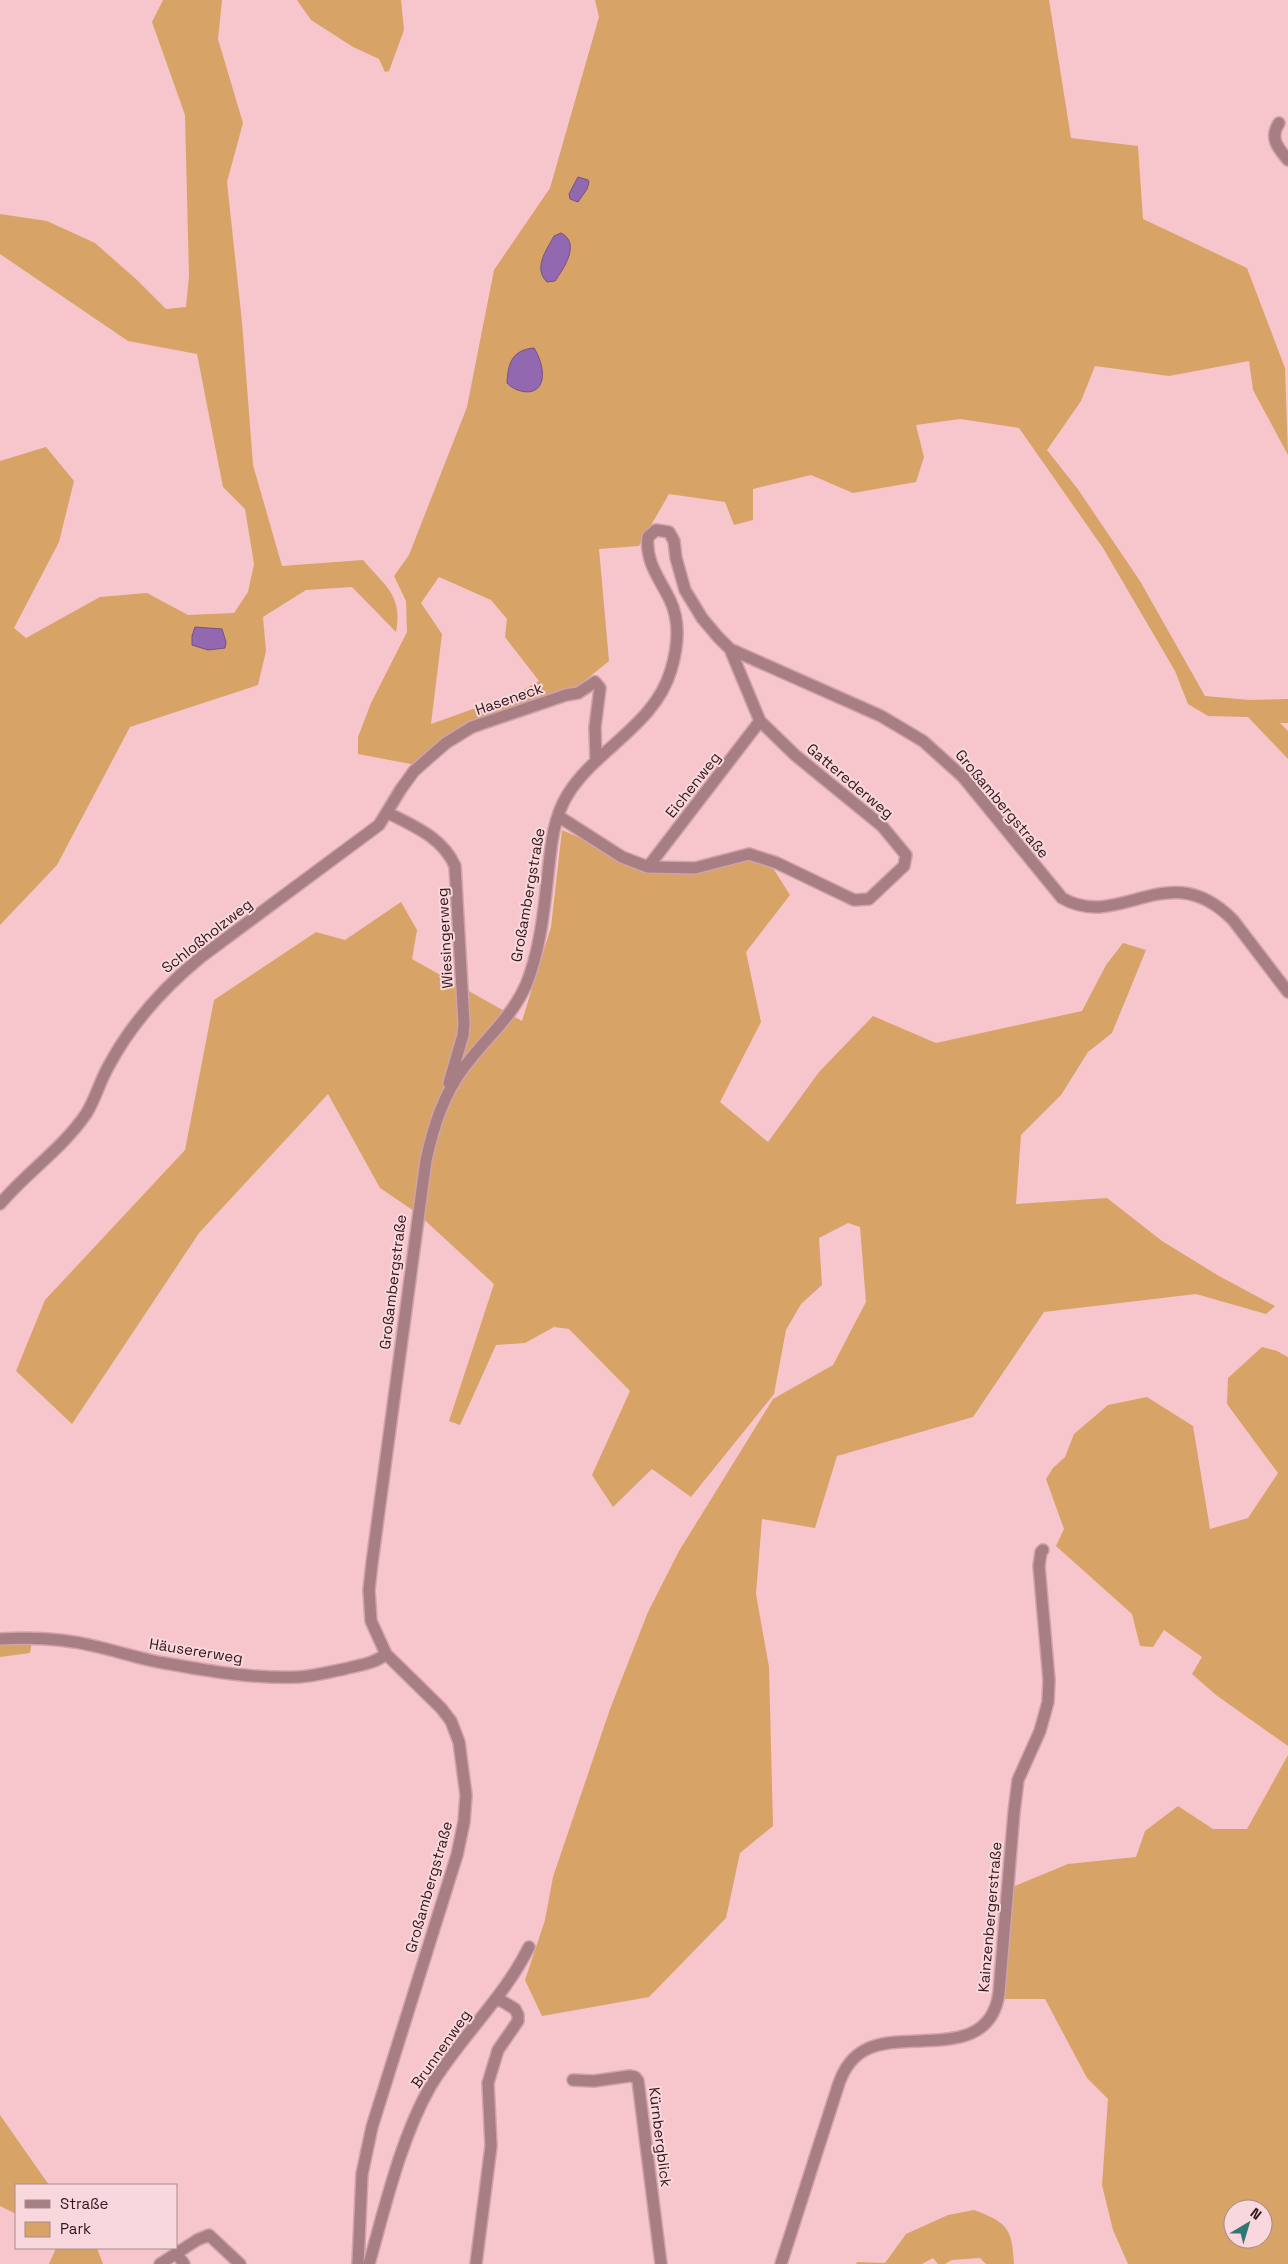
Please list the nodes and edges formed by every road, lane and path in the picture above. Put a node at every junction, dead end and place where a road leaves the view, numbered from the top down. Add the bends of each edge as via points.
1 (1279, 122) dead end
2 (1288, 160) edge
3 (730, 648) junction
4 (760, 721) junction
5 (596, 760) junction
6 (388, 813) junction
7 (558, 816) junction
8 (648, 867) junction
9 (1288, 992) edge
10 (446, 1094) junction
11 (0, 1204) edge
12 (1043, 1550) dead end
13 (0, 1639) edge
14 (386, 1654) junction
15 (529, 1947) dead end
16 (497, 1998) junction
17 (573, 2080) dead end
18 (176, 2253) junction
19 (160, 2264) edge
20 (184, 2264) edge
21 (240, 2264) edge
22 (358, 2264) edge
23 (369, 2264) edge
24 (476, 2264) edge
25 (661, 2264) edge
26 (781, 2264) edge

1 - 2 street via 1274,139
3 - 4 street, Gatterederweg
3 - 5 street, Großambergstraße via 708,626 685,590 669,532 656,530 648,537 648,554 671,601 677,624 678,639 671,670 666,687 647,712 629,733
3 - 9 street, Großambergstraße via 881,716 923,741 963,777 1062,898 1077,905 1098,907 1166,892 1196,894 1233,920
4 - 8 street, Eichenweg
4 - 8 street, Gatterederweg via 795,755 882,826 906,855 904,866 869,899 854,900 776,863 749,854 695,868
5 - 6 street, Haseneck via 595,727 600,688 595,682 578,693 472,727 446,742 427,757 400,788
5 - 7 street, Großambergstraße via 568,794
6 - 10 street, Wiesingerweg via 437,841 450,854 455,866 464,1024
6 - 11 street, Schloßholzweg via 359,841 178,976 151,1004 119,1047 86,1113 71,1133
7 - 8 street, Gatterederweg via 622,857
7 - 10 street, Großambergstraße via 553,831 537,945 526,984 507,1018 465,1066
10 - 14 street, Großambergstraße via 432,1130 426,1160 369,1590 371,1621
12 - 26 street, Kainzenbergerstraße via 1039,1566 1048,1702 1040,1731 1017,1786 995,2009 986,2022 966,2036 882,2045 864,2051 850,2062 836,2092
13 - 14 street, Häusererweg via 31,1637 61,1640 164,1663 269,1676 320,1674 378,1661
14 - 22 street, Großambergstraße via 451,1721 459,1742 466,1795 457,1855 372,2127 362,2174
15 - 16 street, Brunnenweg via 512,1979
16 - 23 street, Brunnenweg via 436,2079 422,2104 394,2180
16 - 24 street via 515,2008 518,2021 498,2050 488,2083 491,2146
17 - 25 street, Kürnbergblick via 630,2076 638,2080
18 - 19 street
18 - 20 street
18 - 21 street via 209,2235

